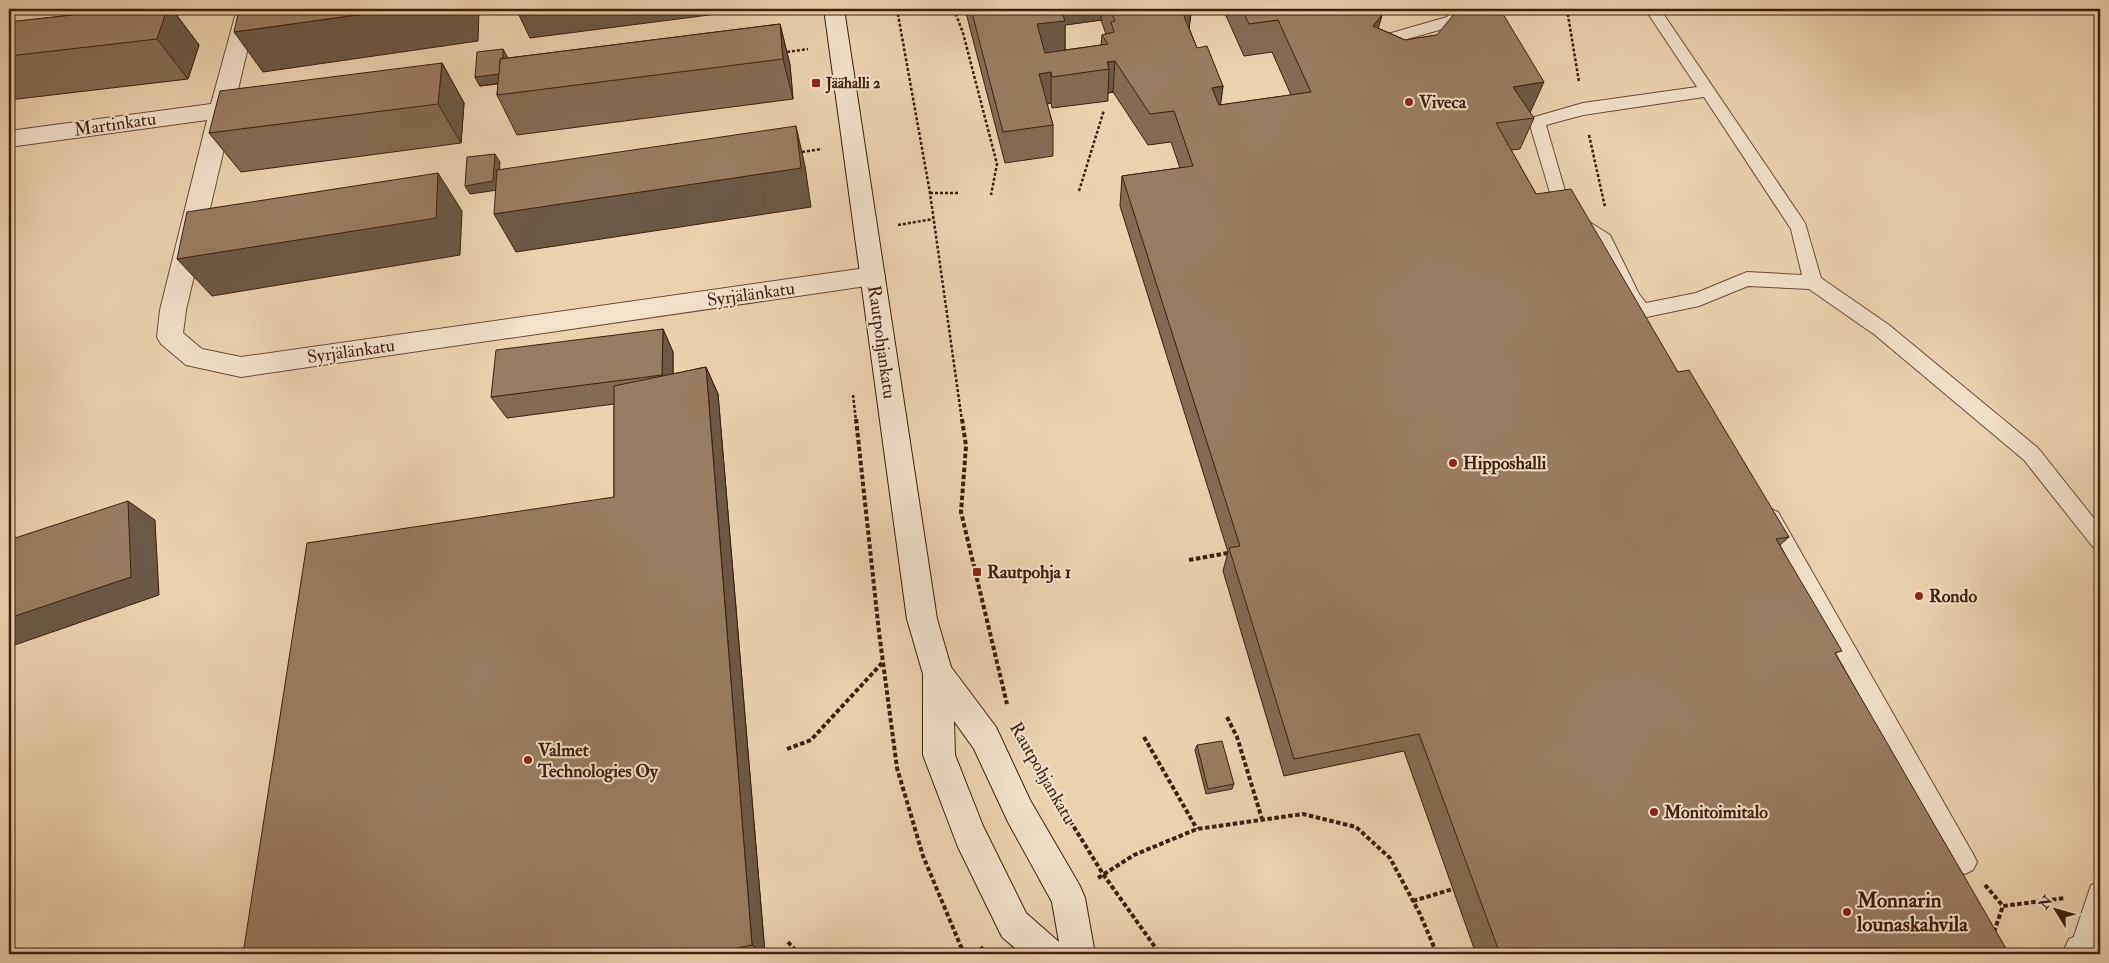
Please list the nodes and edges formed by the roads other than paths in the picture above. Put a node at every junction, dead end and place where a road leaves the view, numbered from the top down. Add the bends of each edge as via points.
1 (247, 9) edge
2 (834, 9) edge
3 (1465, 9) edge
4 (1653, 9) edge
5 (1386, 40) edge
6 (1709, 92) junction
7 (221, 110) junction
8 (9, 139) edge
9 (872, 276) junction
10 (1813, 282) junction
11 (1760, 502) edge
12 (2100, 541) edge
13 (938, 674) junction
14 (1965, 862) road end
15 (2098, 899) edge
16 (2080, 953) edge
17 (1047, 954) edge
18 (1078, 954) edge

1 - 7 street, Syrjälänkatu
2 - 9 street, Rautpohjankatu
3 - 5 lane via 1452,21
4 - 6 lane
6 - 10 lane via 1799,228
6 - 10 lane via 1583,110 1537,122 1557,192 1577,223 1604,240 1646,320 1747,279
7 - 8 street, Martinkatu
7 - 9 street, Syrjälänkatu via 173,310 170,337 195,358 241,367
9 - 13 street, Rautpohjankatu via 922,619
10 - 12 lane via 1882,330 2031,454
11 - 14 lane
13 - 17 street, Rautpohjankatu via 939,755 970,836 1014,925
13 - 18 street, Rautpohjankatu via 985,738 1019,811 1068,898
15 - 16 lane

